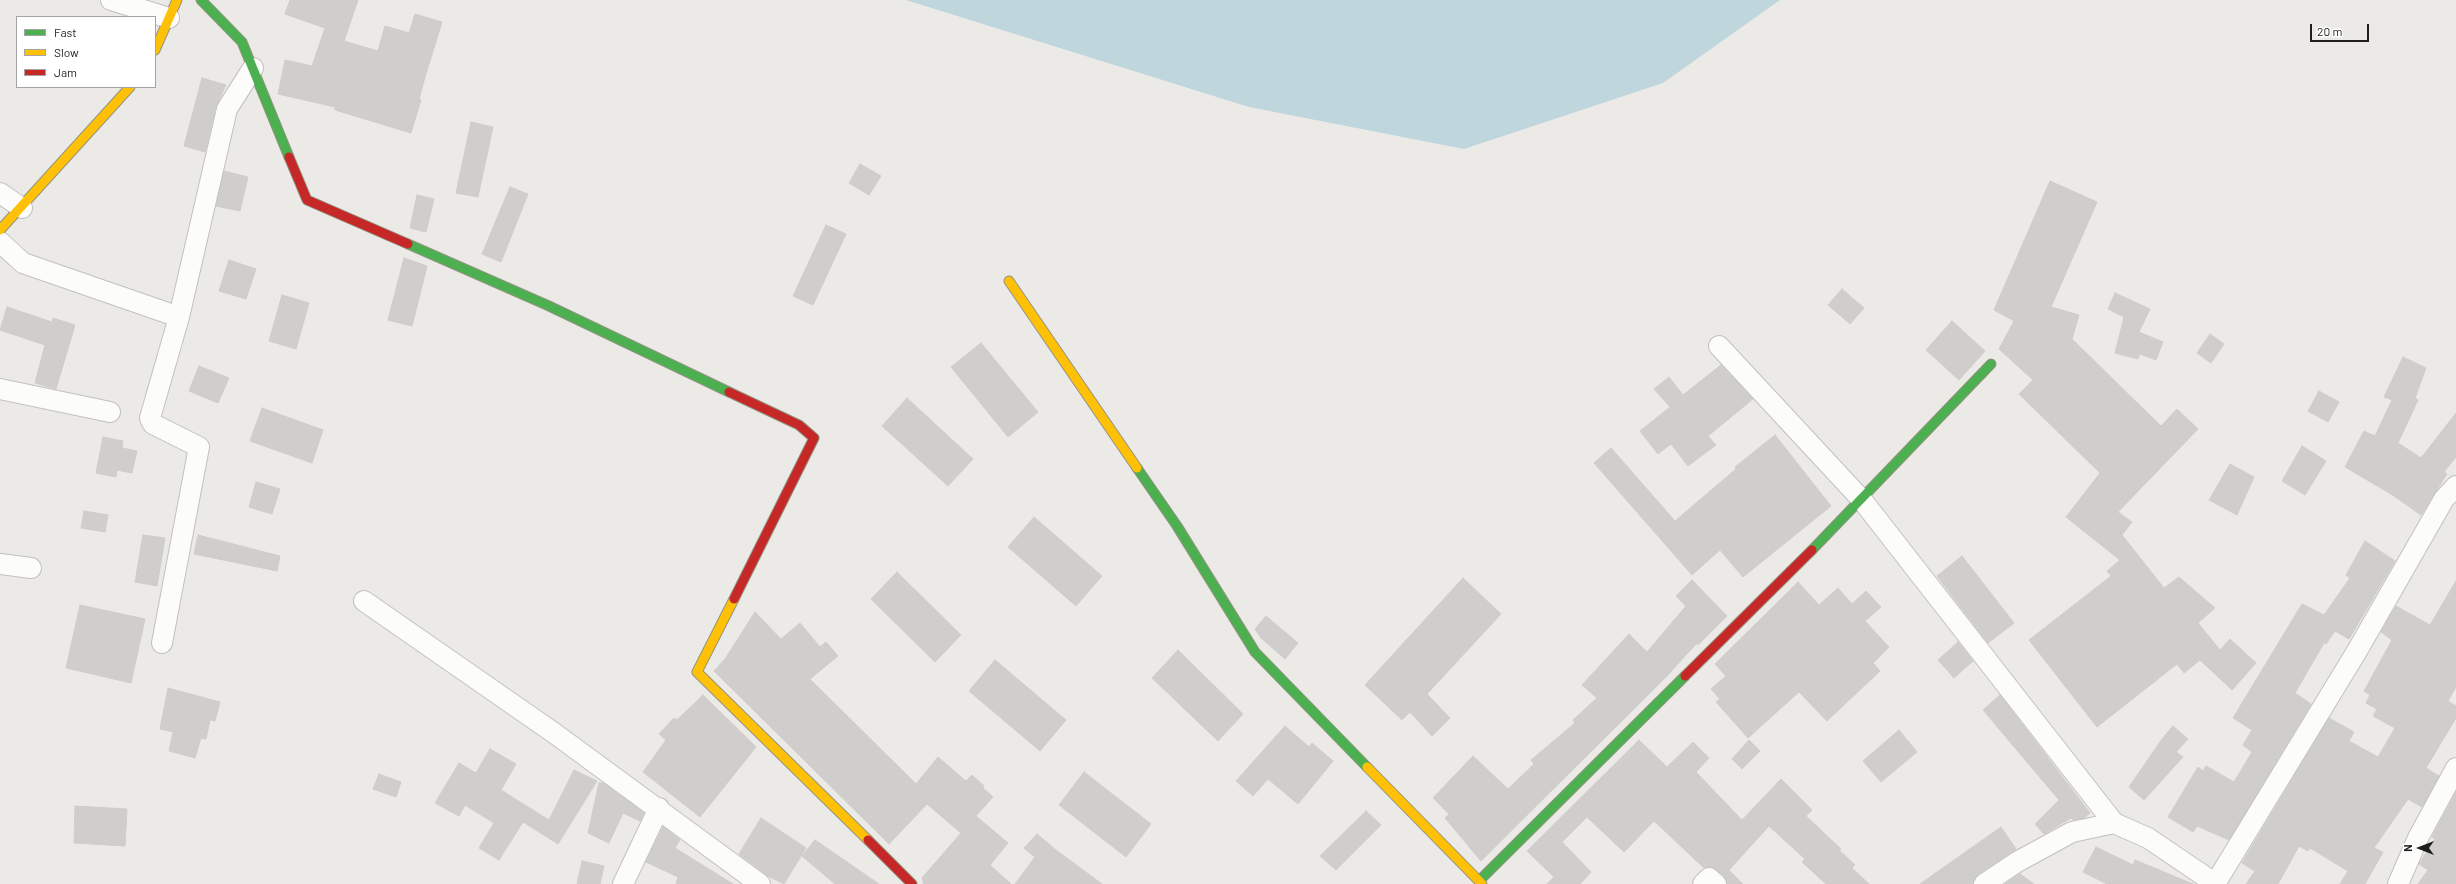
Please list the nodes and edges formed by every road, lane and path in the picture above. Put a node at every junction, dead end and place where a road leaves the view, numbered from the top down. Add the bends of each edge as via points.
1 (111, 0) edge
2 (176, 0) edge
3 (201, 0) edge
4 (169, 18) junction
5 (156, 48) edge
6 (253, 68) junction
7 (129, 88) edge
8 (0, 193) edge
9 (22, 208) junction
10 (0, 230) edge
11 (0, 242) edge
12 (1009, 281) dead end
13 (179, 317) junction
14 (1719, 346) dead end
15 (1991, 364) dead end
16 (0, 389) edge
17 (110, 412) dead end
18 (2456, 486) edge
19 (1862, 500) junction
20 (0, 564) edge
21 (31, 568) dead end
22 (364, 601) dead end
23 (162, 642) dead end
24 (2456, 768) edge
25 (660, 808) junction
26 (2114, 822) junction
27 (1480, 882) edge
28 (756, 883) edge
29 (623, 884) edge
30 (912, 884) edge
31 (1703, 884) edge
32 (1716, 884) edge
33 (1984, 884) edge
34 (2215, 884) edge
35 (2398, 884) edge

1 - 4 street
2 - 4 street
3 - 6 street via 242,42
4 - 5 street
6 - 13 street via 227,109
6 - 30 street via 307,200 549,306 799,424 814,438 697,672
7 - 9 street
8 - 9 street
9 - 10 street
11 - 13 street via 23,263
12 - 27 street via 1177,526 1255,652
13 - 23 street via 150,418 153,424 199,447
14 - 19 street
15 - 19 street
16 - 17 street
18 - 34 street via 2444,499 2357,651
19 - 26 street
19 - 27 street
20 - 21 street
22 - 25 street
24 - 35 street via 2418,838
25 - 28 street
25 - 29 street
26 - 33 street via 2072,832 2017,862
26 - 34 street via 2148,838
31 - 32 street via 1709,878

